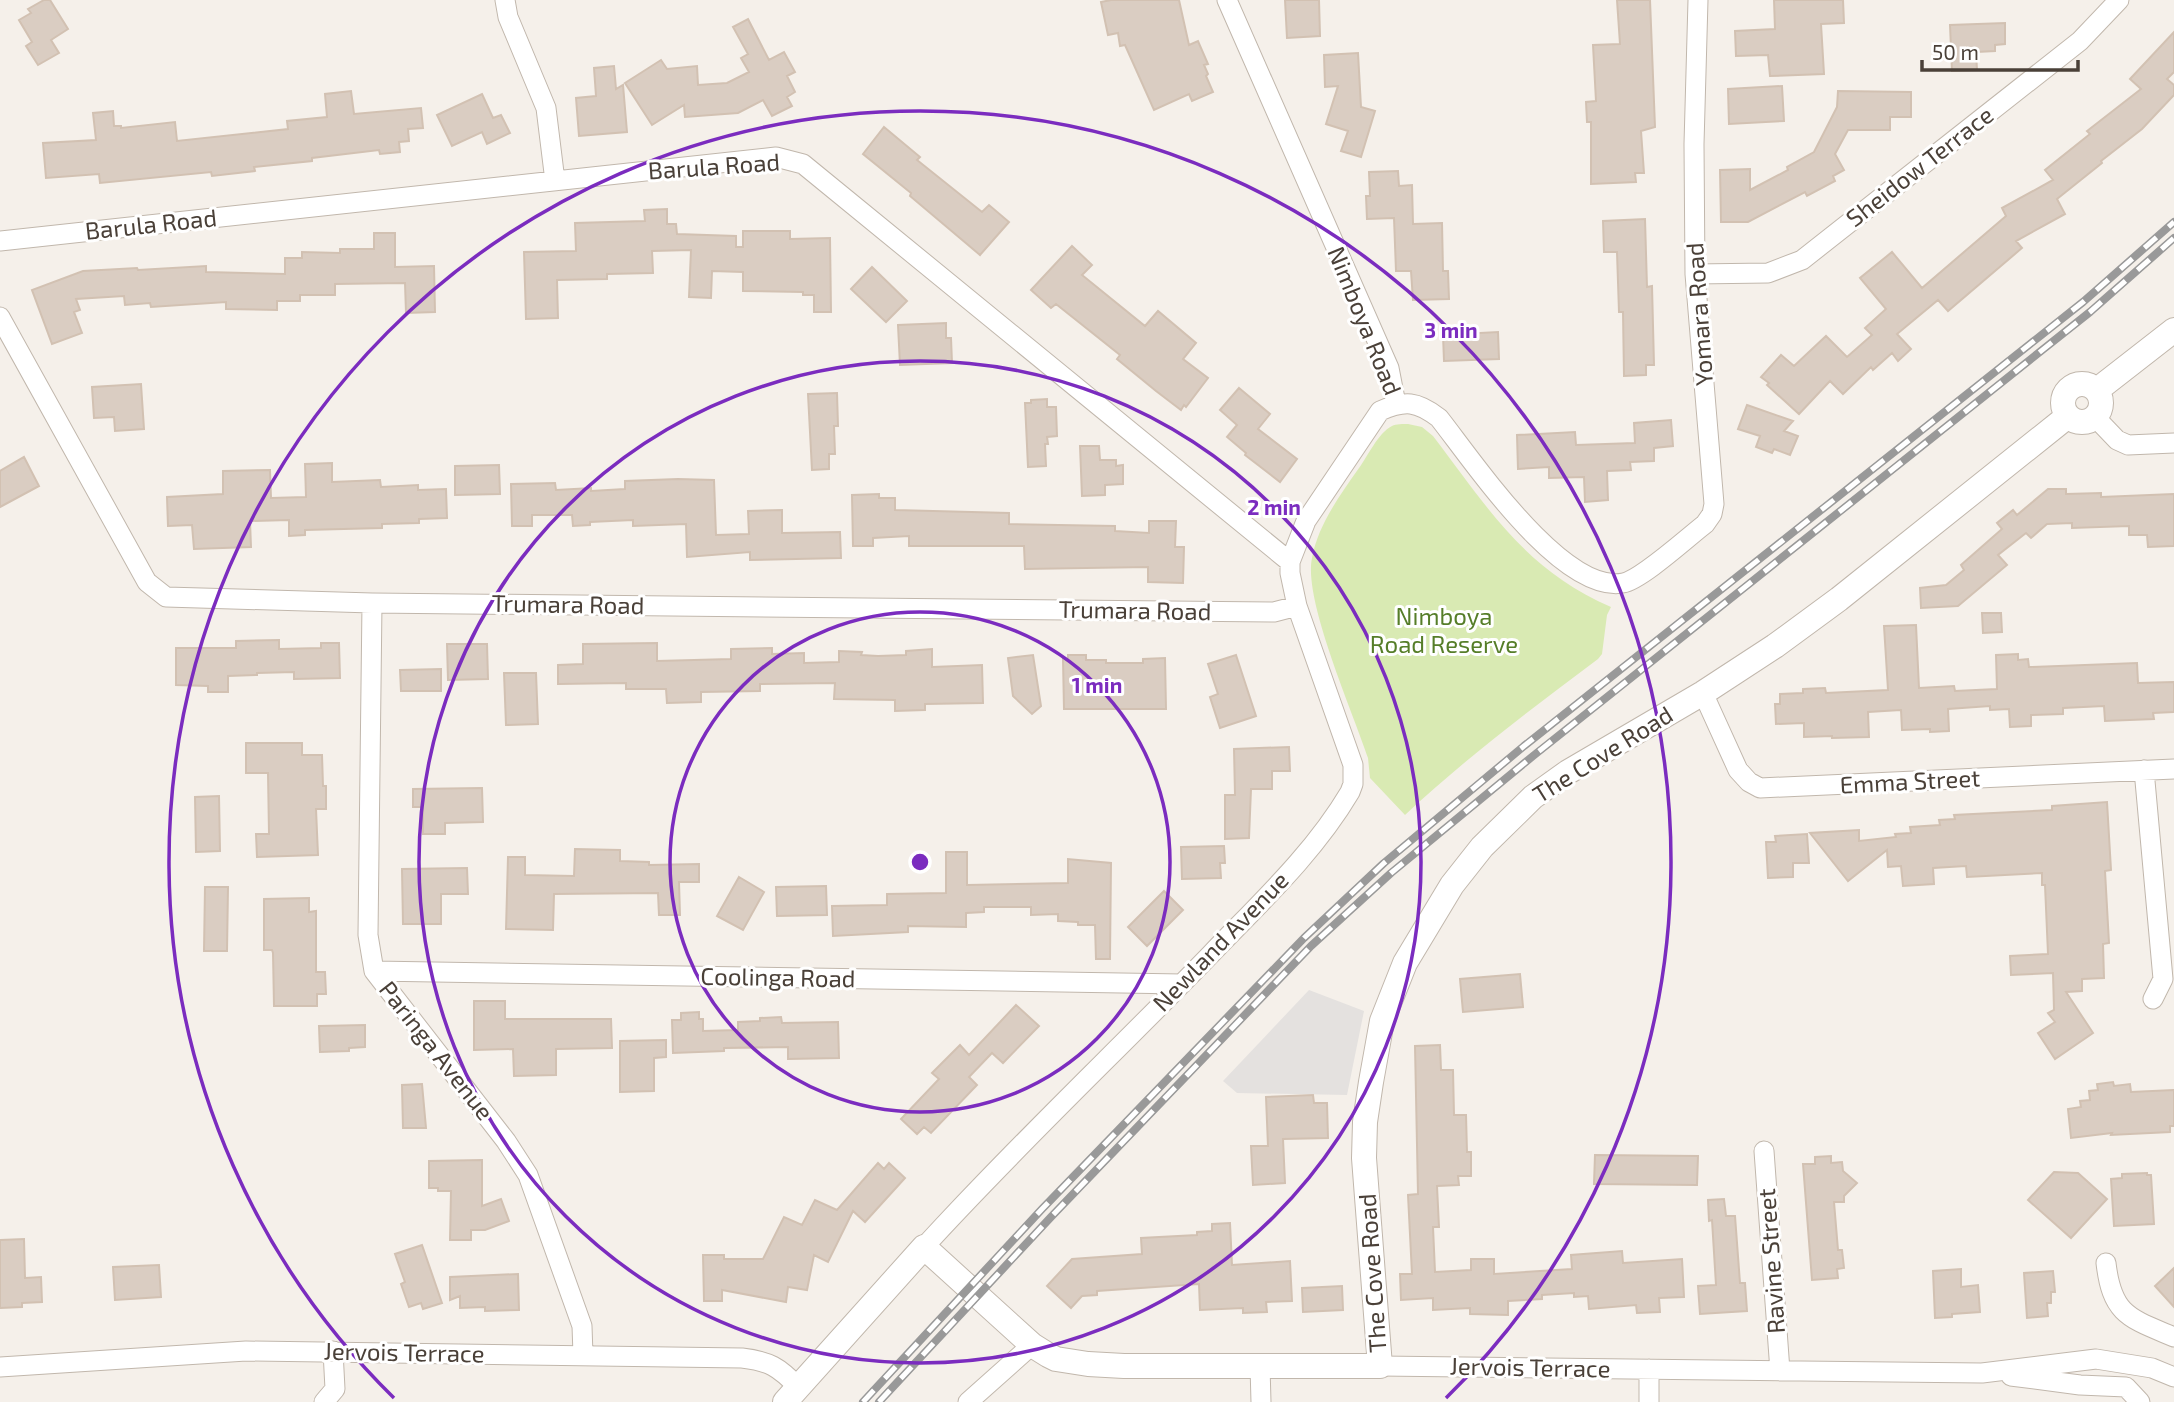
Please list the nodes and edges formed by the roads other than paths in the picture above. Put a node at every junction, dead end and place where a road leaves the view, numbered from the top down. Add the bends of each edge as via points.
1 (505, 0) edge
2 (1227, 0) edge
3 (1698, 0) edge
4 (2119, 0) edge
5 (555, 181) junction
6 (0, 241) edge
7 (1695, 274) junction
8 (0, 317) edge
9 (2174, 330) edge
10 (2097, 390) junction
11 (1396, 404) junction
12 (2068, 416) junction
13 (2095, 417) junction
14 (2174, 443) edge
15 (1290, 562) junction
16 (1623, 583) joint
17 (372, 603) junction
18 (1297, 606) junction
19 (1703, 693) junction
20 (2144, 769) junction
21 (2174, 769) edge
22 (374, 971) junction
23 (1182, 984) junction
24 (2153, 999) dead end
25 (1763, 1151) dead end
26 (924, 1247) junction
27 (2106, 1263) dead end
28 (2174, 1337) edge
29 (1032, 1345) junction
30 (333, 1352) junction
31 (583, 1355) junction
32 (1260, 1366) junction
33 (1380, 1366) junction
34 (0, 1367) edge
35 (1649, 1369) junction
36 (1780, 1371) junction
37 (1982, 1373) junction
38 (2174, 1377) edge
39 (791, 1394) edge
40 (324, 1402) edge
41 (968, 1402) edge
42 (1261, 1402) edge
43 (1649, 1402) edge
44 (2140, 1402) edge

1 - 5 street via 546,108
2 - 11 street, Nimboya Road via 1389,369
3 - 7 street, Yomara Road
4 - 7 street, Sheidow Terrace via 2080,41 1802,260 1768,273
5 - 6 street, Barula Road
5 - 15 street, Barula Road via 776,157 803,164
7 - 16 street, Yomara Road via 1712,514 1705,524
8 - 17 street, Trumara Road via 147,582 166,597
9 - 10 street
10 - 12 street via 2082,383 2069,388 2063,404
10 - 13 street via 2101,406
11 - 15 street, Newland Avenue via 1380,411 1365,431 1306,521
11 - 16 street, Nimboya Road via 1425,407 1439,418 1527,528 1558,557 1605,584
12 - 13 street via 2083,422
12 - 19 street, The Cove Road via 1839,599
13 - 14 street via 2128,445
15 - 18 street, Newland Avenue
17 - 18 street, Trumara Road via 1274,612
17 - 22 street, Paringa Avenue via 368,934
18 - 23 street, Newland Avenue via 1351,755 1353,784 1305,855
19 - 20 street, Emma Street via 1738,770 1760,788
19 - 33 street, The Cove Road via 1533,797 1468,863 1405,963 1382,1021 1365,1122
20 - 21 street, Emma Street
20 - 24 street via 2163,979
22 - 23 street, Coolinga Road
22 - 31 street, Paringa Avenue via 528,1175 582,1326
23 - 26 street, Newland Avenue
25 - 36 street, Ravine Street
26 - 29 street, Jervois Terrace
26 - 39 street, Newland Avenue
27 - 28 street via 2109,1289 2122,1310
29 - 32 street, Jervois Terrace via 1056,1359 1088,1364
29 - 41 street
30 - 31 street, Jervois Terrace
30 - 34 street, Jervois Terrace via 246,1351
30 - 40 street via 335,1389
31 - 39 street, Jervois Terrace via 764,1361 783,1371
32 - 33 street, Jervois Terrace
32 - 42 street
33 - 35 street, Jervois Terrace
35 - 36 street, Jervois Terrace
35 - 43 street
36 - 37 street, Jervois Terrace
37 - 38 street, Jervois Terrace via 2096,1359 2152,1368
37 - 44 street via 2126,1387

